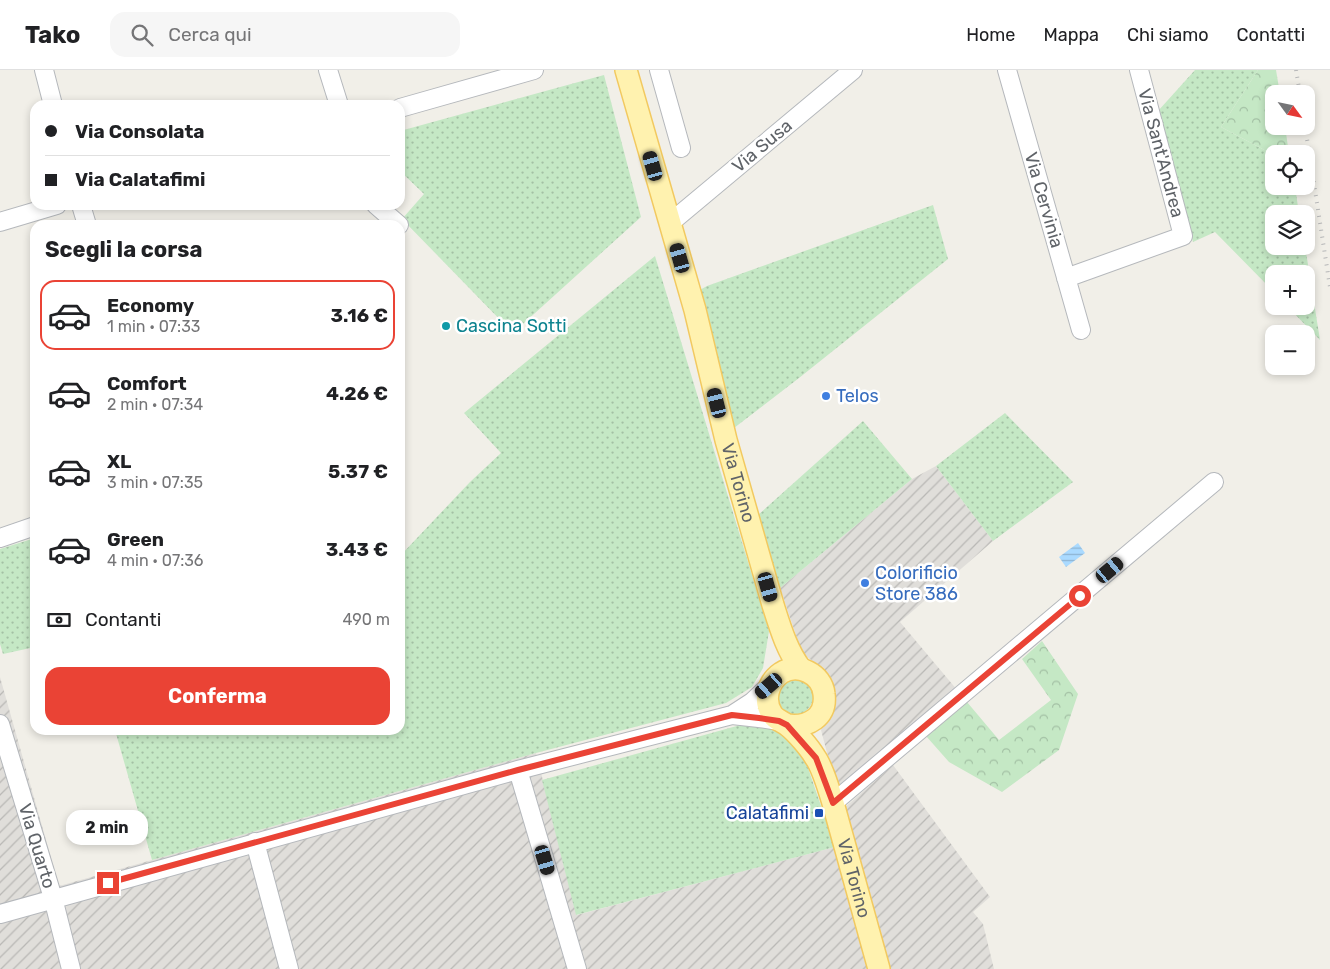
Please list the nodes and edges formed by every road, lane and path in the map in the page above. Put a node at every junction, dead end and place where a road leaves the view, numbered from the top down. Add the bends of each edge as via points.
1 (44, 70) edge
2 (328, 70) edge
3 (534, 70) edge
4 (626, 70) edge
5 (659, 70) edge
6 (1007, 70) edge
7 (1139, 70) edge
8 (844, 74) edge
9 (52, 100) edge
10 (337, 100) edge
11 (405, 107) edge
12 (681, 148) dead end
13 (40, 210) edge
14 (382, 210) edge
15 (394, 220) edge
16 (0, 222) edge
17 (670, 223) junction
18 (1066, 278) junction
19 (1081, 330) dead end
20 (1214, 482) dead end
21 (30, 528) edge
22 (0, 538) edge
23 (778, 624) junction
24 (802, 669) junction
25 (772, 682) junction
26 (820, 713) junction
27 (732, 715) junction
28 (783, 723) junction
29 (0, 724) edge
30 (816, 758) junction
31 (518, 770) junction
32 (833, 803) junction
33 (255, 842) junction
34 (53, 898) junction
35 (0, 914) edge
36 (70, 969) edge
37 (289, 969) edge
38 (577, 969) edge
39 (879, 969) edge

1 - 9 street
2 - 10 street
3 - 11 street
4 - 17 main road, Via Torino
5 - 12 street
6 - 18 street, Via Cervinia
7 - 18 street, Via Sant'Andrea via 1183,236
8 - 17 street, Via Susa
13 - 16 street
14 - 15 street
17 - 23 main road, Via Torino
18 - 19 street, Via Cervinia
20 - 32 street
21 - 22 street
23 - 24 main road, Via Torino via 792,658
23 - 25 main road, Via Torino
24 - 25 main road via 783,672
24 - 26 main road, Via Torino via 818,678 823,686 824,705
25 - 27 street via 752,702
25 - 28 main road, Via Torino via 767,696 768,706
26 - 28 main road via 806,725 796,727
26 - 30 main road, Via Torino via 814,732
27 - 28 street
27 - 31 street
28 - 30 main road, Via Torino
29 - 34 street, Via Quarto
30 - 32 main road, Via Torino
31 - 33 street
31 - 38 street
32 - 39 main road, Via Torino
33 - 34 street
33 - 37 street
34 - 35 street
34 - 36 street, Via Quarto

